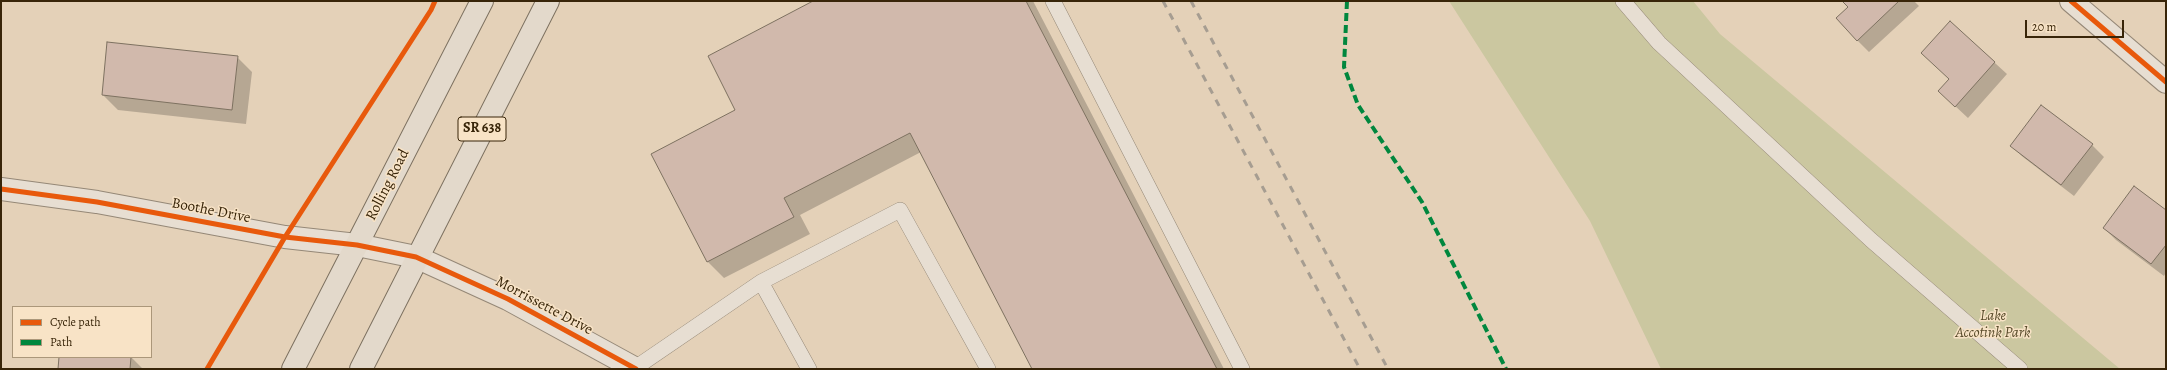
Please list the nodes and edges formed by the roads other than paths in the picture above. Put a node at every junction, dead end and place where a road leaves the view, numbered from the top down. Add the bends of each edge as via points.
1 (482, 1) edge
2 (548, 1) edge
3 (1053, 1) edge
4 (1623, 1) edge
5 (2071, 1) edge
6 (2166, 82) edge
7 (1, 189) edge
8 (356, 245) junction
9 (416, 257) junction
10 (761, 282) junction
11 (293, 369) edge
12 (361, 369) edge
13 (636, 369) edge
14 (809, 369) edge
15 (988, 369) edge
16 (1242, 369) edge
17 (2020, 369) edge

1 - 8 main road, Rolling Road
2 - 9 main road, SR 638
3 - 16 lane
4 - 17 lane via 1659,43 1871,240
5 - 6 street
7 - 8 street, Boothe Drive via 97,202 285,237
8 - 9 street, Boothe Drive
8 - 11 main road, Rolling Road
9 - 12 main road, SR 638
9 - 13 street, Morrissette Drive via 508,299
10 - 13 lane
10 - 14 lane
10 - 15 lane via 900,210

